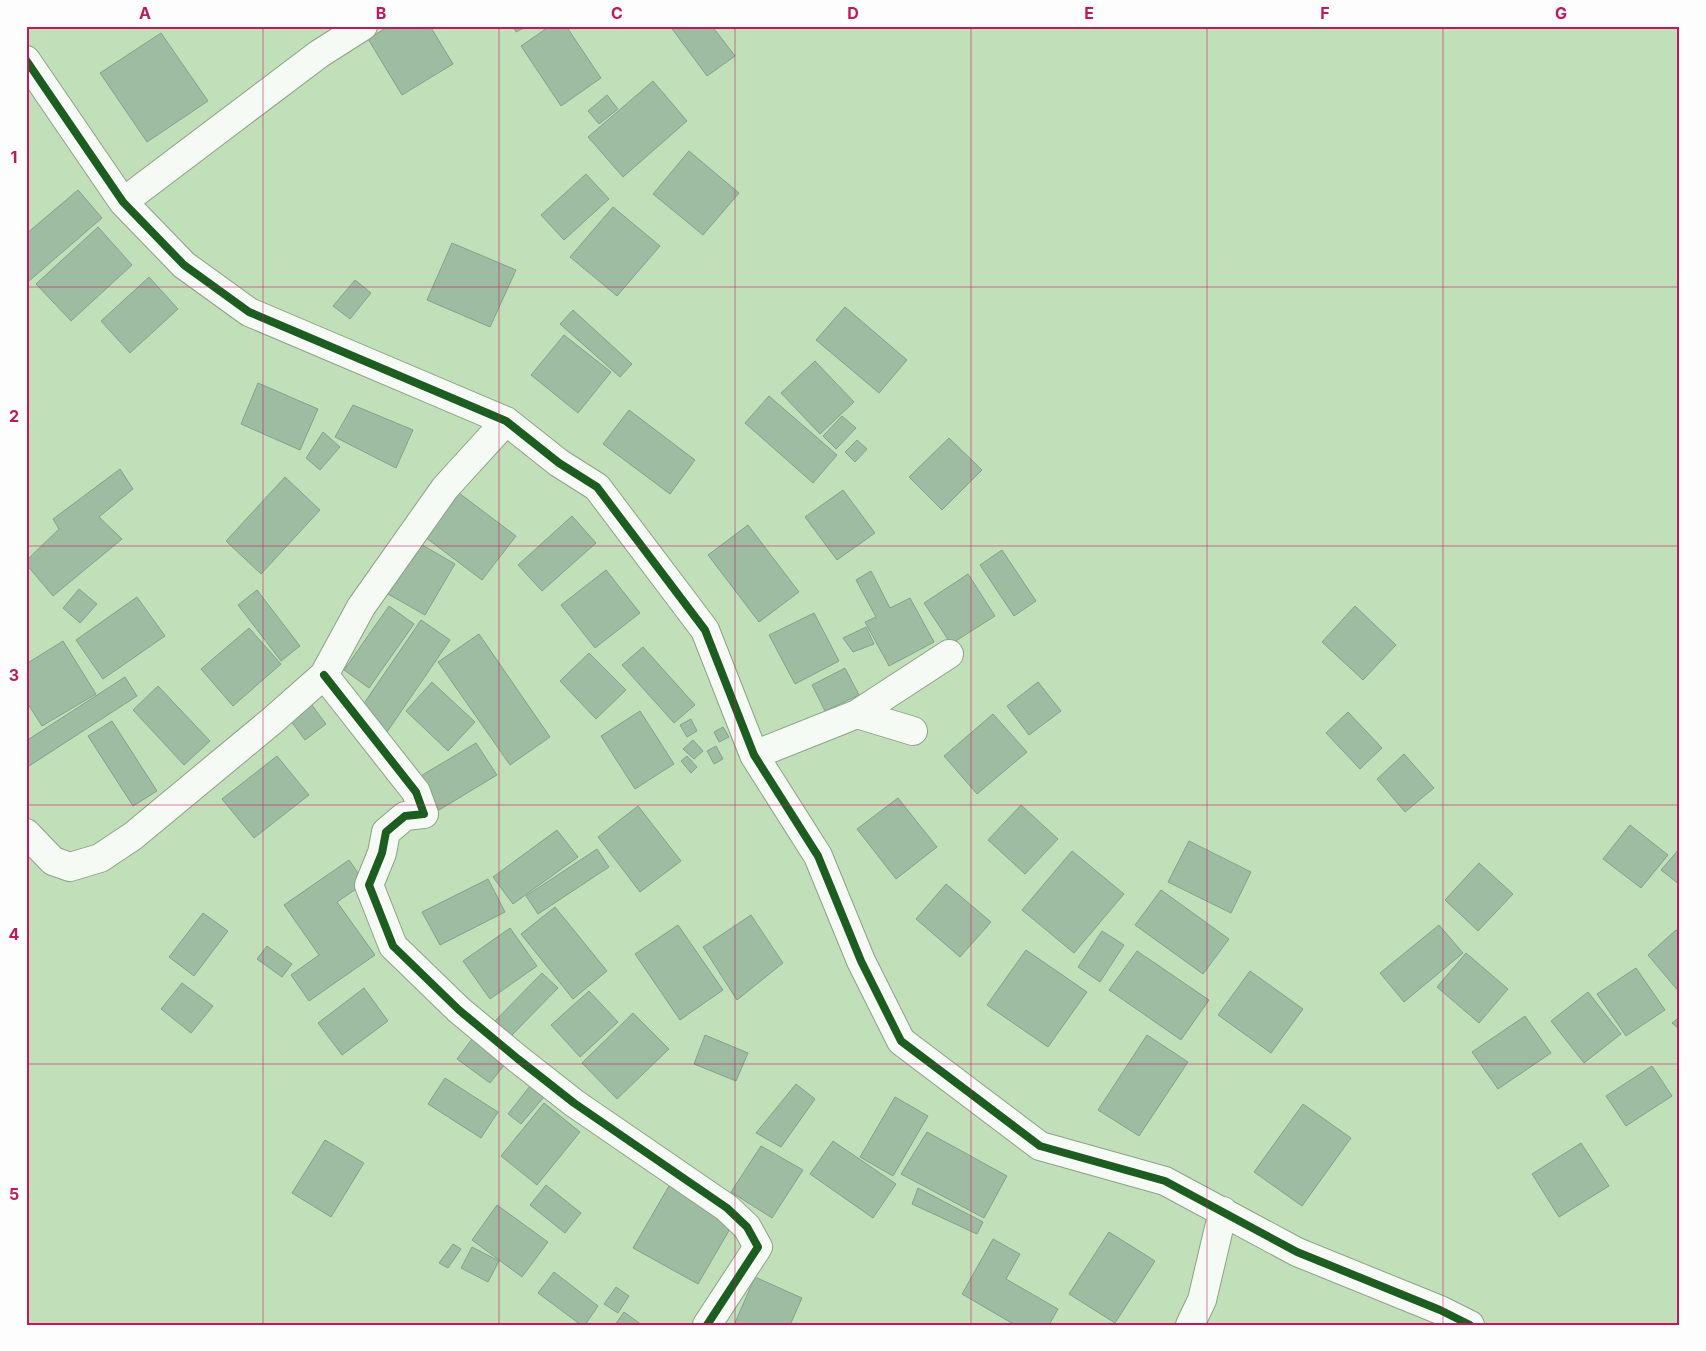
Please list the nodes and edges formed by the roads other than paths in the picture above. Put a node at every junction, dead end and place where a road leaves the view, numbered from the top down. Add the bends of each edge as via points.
1 (363, 26) edge
2 (26, 60) edge
3 (123, 202) junction
4 (506, 421) junction
5 (949, 654) dead end
6 (324, 675) junction
7 (857, 714) junction
8 (913, 731) dead end
9 (754, 755) junction
10 (26, 832) edge
11 (1223, 1211) junction
12 (1438, 1318) edge
13 (707, 1325) edge
14 (1190, 1325) edge
15 (1470, 1325) edge

1 - 3 street via 319,54
2 - 3 street
3 - 4 street via 184,265 248,312
4 - 6 street via 428,512 361,607
4 - 9 street via 597,487 705,630
5 - 7 street
6 - 10 street via 133,836 100,858 70,867 53,861
6 - 13 street via 416,792 424,814 405,816 386,832 382,853 369,885 393,946 459,1010 518,1059 574,1103 727,1208 748,1227 758,1247
7 - 8 street
7 - 9 street
9 - 11 street via 818,856 861,961 901,1041 1040,1146 1166,1181
11 - 12 street via 1297,1252
11 - 14 street via 1202,1300
12 - 15 street

